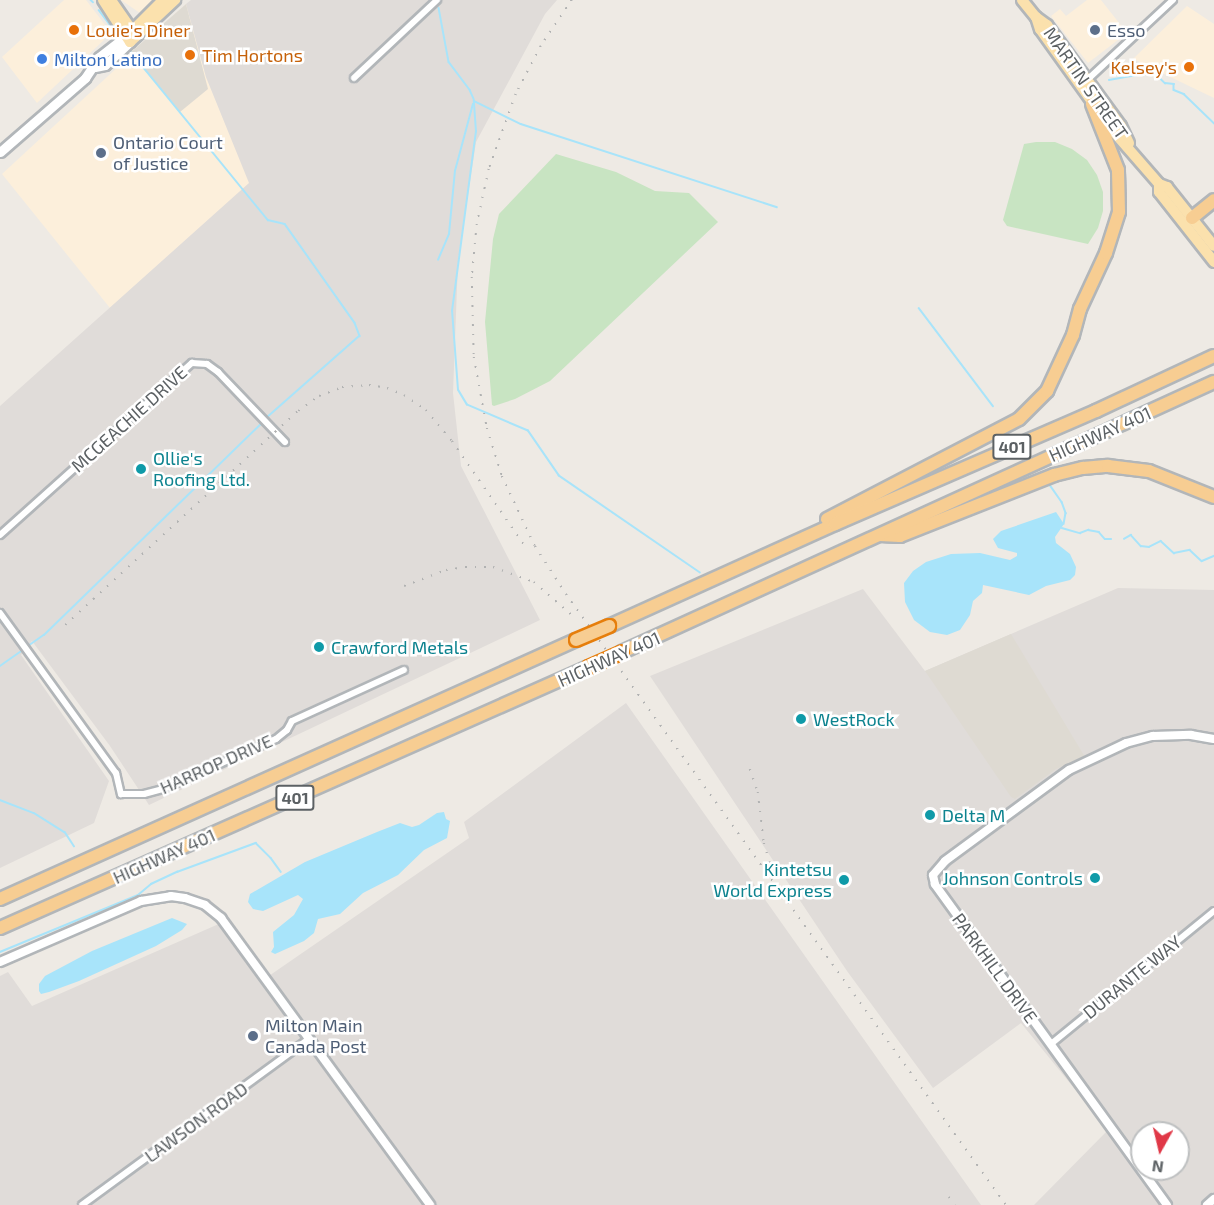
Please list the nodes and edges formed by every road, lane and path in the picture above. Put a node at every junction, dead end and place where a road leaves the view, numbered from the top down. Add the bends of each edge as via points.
1 (103, 0) edge
2 (111, 0) edge
3 (163, 0) edge
4 (175, 0) edge
5 (437, 0) edge
6 (1022, 0) edge
7 (1173, 0) edge
8 (131, 37) junction
9 (354, 78) dead end
10 (1084, 83) junction
11 (1092, 104) junction
12 (0, 152) edge
13 (1134, 152) junction
14 (1160, 184) junction
15 (1214, 200) edge
16 (1192, 218) junction
17 (1214, 246) edge
18 (1214, 261) edge
19 (1214, 356) edge
20 (1214, 382) edge
21 (285, 442) dead end
22 (1214, 497) edge
23 (879, 534) junction
24 (0, 535) edge
25 (808, 536) junction
26 (0, 613) edge
27 (404, 670) dead end
28 (1214, 739) edge
29 (0, 899) edge
30 (1214, 911) edge
31 (0, 928) edge
32 (0, 962) edge
33 (309, 1040) junction
34 (1051, 1044) junction
35 (1214, 1199) edge
36 (82, 1205) edge
37 (430, 1205) edge
38 (1167, 1205) edge
39 (1207, 1205) edge

1 - 8 main road
2 - 8 main road
3 - 8 main road
4 - 8 main road
5 - 9 street
6 - 10 main road, MARTIN STREET
7 - 10 street
8 - 12 main road via 105,65 95,67
10 - 11 main road, MARTIN STREET
10 - 13 main road, MARTIN STREET via 1121,126
11 - 13 main road, MARTIN STREET
11 - 25 highway via 1118,170 1119,212 1106,253 1047,391 1019,419 820,523
13 - 14 main road, MARTIN STREET
14 - 16 main road, MARTIN STREET via 1167,187
14 - 18 main road, MARTIN STREET via 1159,192
15 - 16 highway
16 - 17 main road, MARTIN STREET
19 - 25 highway, HIGHWAY 401 / 401
20 - 23 highway, HIGHWAY 401 / 401
21 - 24 street, MCGEACHIE DRIVE via 218,372 207,364 192,363
22 - 23 highway via 1149,471 1108,466 1083,468 1054,475 900,536
23 - 31 highway, HIGHWAY 401 / 401, bridge via 756,594
25 - 29 highway, HIGHWAY 401 / 401, bridge
26 - 27 street, HARROP DRIVE via 116,773 121,794 144,795 163,789 276,739 291,721
28 - 34 street, PARKHILL DRIVE via 1153,736 1126,743 1050,782 935,871 935,884
30 - 34 street, DURANTE WAY
32 - 33 street via 141,901 184,898 205,905 221,918
33 - 36 street, LAWSON ROAD
33 - 37 street
34 - 38 street, PARKHILL DRIVE
35 - 39 street

